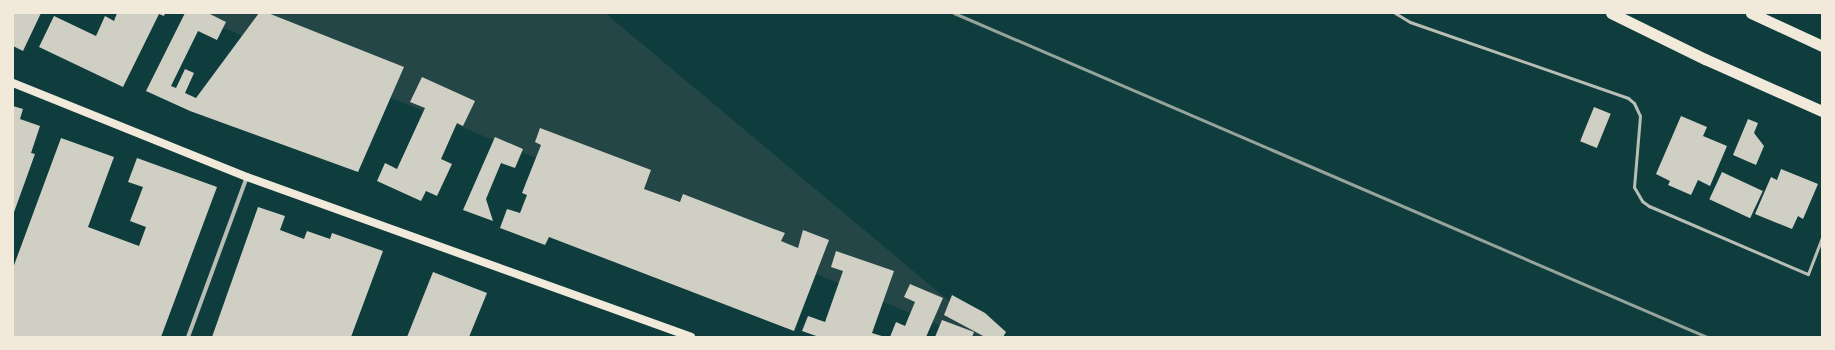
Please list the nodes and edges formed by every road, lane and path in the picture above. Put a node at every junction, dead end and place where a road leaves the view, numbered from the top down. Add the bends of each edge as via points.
1 (1395, 13) edge
2 (1611, 13) edge
3 (1751, 13) edge
4 (1822, 46) edge
5 (13, 83) edge
6 (1822, 111) edge
7 (247, 177) junction
8 (1822, 238) edge
9 (188, 337) edge
10 (691, 337) edge

1 - 8 lane via 1410,22 1628,98 1634,103 1640,116 1634,187 1639,198 1649,206 1808,274
2 - 6 highway via 1705,59
3 - 4 highway
5 - 7 main road
7 - 9 street
7 - 10 main road

